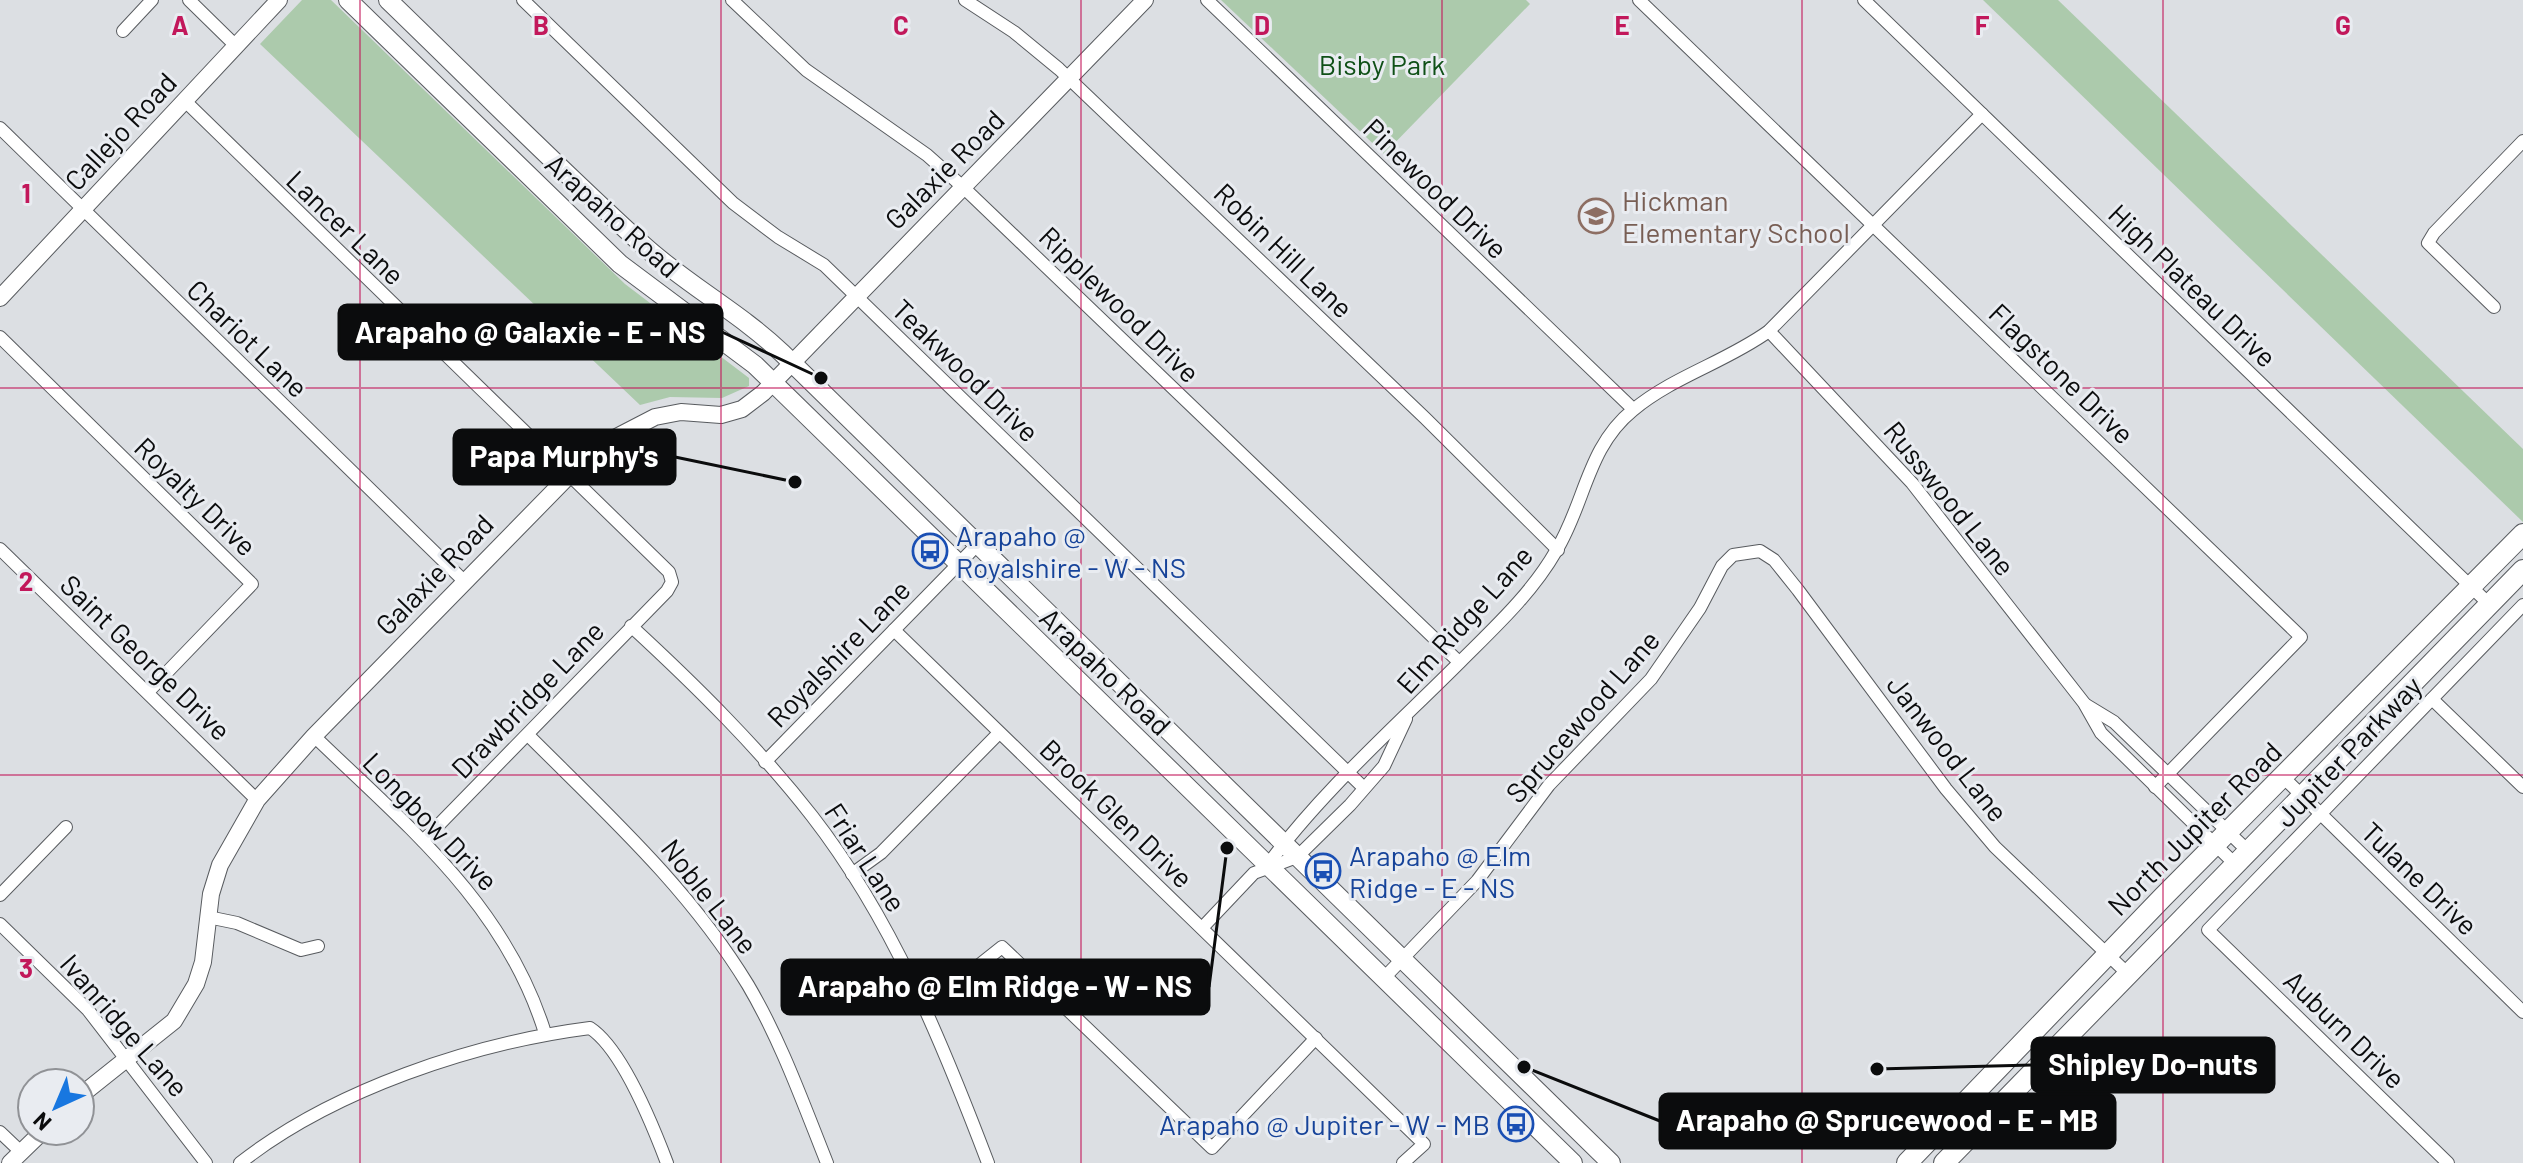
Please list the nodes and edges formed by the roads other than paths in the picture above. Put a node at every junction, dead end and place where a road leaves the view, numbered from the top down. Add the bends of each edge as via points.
1 (152, 0) edge
2 (189, 0) edge
3 (279, 0) edge
4 (348, 0) edge
5 (388, 0) edge
6 (523, 0) edge
7 (732, 0) edge
8 (965, 0) edge
9 (1145, 0) edge
10 (1207, 0) edge
11 (1639, 0) edge
12 (1864, 0) edge
13 (123, 31) dead end
14 (236, 46) junction
15 (1069, 79) junction
16 (184, 100) junction
17 (1982, 114) junction
18 (0, 128) edge
19 (2523, 141) edge
20 (964, 188) junction
21 (82, 210) junction
22 (1874, 226) junction
23 (856, 297) junction
24 (0, 298) edge
25 (2494, 307) dead end
26 (1769, 331) junction
27 (0, 337) edge
28 (793, 363) junction
29 (773, 383) junction
30 (1633, 409) junction
31 (567, 474) junction
32 (2523, 534) edge
33 (978, 544) junction
34 (0, 549) edge
35 (1558, 550) junction
36 (1744, 552) joint
37 (957, 565) junction
38 (2523, 570) edge
39 (463, 580) junction
40 (2472, 587) junction
41 (667, 591) joint
42 (2489, 604) junction
43 (2523, 605) edge
44 (631, 626) junction
45 (894, 630) junction
46 (1459, 662) junction
47 (148, 692) junction
48 (2432, 699) junction
49 (2084, 703) junction
50 (1406, 719) junction
51 (999, 733) junction
52 (528, 735) junction
53 (314, 736) junction
54 (765, 762) junction
55 (1349, 773) junction
56 (2169, 773) junction
57 (2283, 777) junction
58 (2155, 787) junction
59 (2523, 787) edge
60 (1364, 788) junction
61 (2301, 795) junction
62 (257, 800) junction
63 (2320, 813) junction
64 (66, 827) dead end
65 (2220, 832) junction
66 (423, 841) junction
67 (1290, 850) junction
68 (2241, 858) junction
69 (1266, 867) junction
70 (852, 874) junction
71 (0, 895) edge
72 (208, 917) junction
73 (0, 924) edge
74 (1202, 928) junction
75 (2208, 930) joint
76 (318, 946) dead end
77 (2108, 955) junction
78 (1402, 960) junction
79 (2127, 973) junction
80 (1383, 979) junction
81 (922, 999) junction
82 (2523, 1012) edge
83 (545, 1033) junction
84 (1316, 1038) junction
85 (127, 1059) junction
86 (2009, 1060) junction
87 (96, 1083) edge
88 (1976, 1091) junction
89 (2010, 1095) junction
90 (1557, 1111) junction
91 (1540, 1130) junction
92 (0, 1132) edge
93 (16, 1158) edge
94 (666, 1160) edge
95 (206, 1163) edge
96 (240, 1163) edge
97 (651, 1163) edge
98 (827, 1163) edge
99 (988, 1163) edge
100 (1403, 1163) edge
101 (1573, 1163) edge
102 (1611, 1163) edge
103 (1907, 1163) edge
104 (1944, 1163) edge
105 (2448, 1163) edge

1 - 13 street
2 - 14 street
3 - 14 street, Callejo Road
4 - 29 main road, Arapaho Road via 620,264 720,336
5 - 28 main road, Arapaho Road via 643,245 736,312
6 - 23 street, Teakwood Drive via 733,203 824,265
7 - 20 street, Ripplewood Drive via 806,70 927,155
8 - 15 street, Robin Hill Lane via 1014,32
9 - 15 street, Galaxie Road
10 - 30 street, Pinewood Drive
11 - 22 street, Flagstone Drive
12 - 17 street, High Plateau Drive
14 - 16 street, Callejo Road
15 - 20 street, Galaxie Road
15 - 35 street, Robin Hill Lane
16 - 21 street, Callejo Road
16 - 31 street, Lancer Lane
17 - 22 street, Elm Ridge Lane
17 - 40 street, High Plateau Drive
18 - 21 street, Chariot Lane
19 - 25 street via 2428,243
20 - 23 street, Galaxie Road
20 - 46 street, Ripplewood Drive
21 - 24 street, Callejo Road
21 - 39 street, Chariot Lane
22 - 26 street, Elm Ridge Lane
22 - 56 street, Flagstone Drive via 2301,637
23 - 28 street, Galaxie Road
23 - 55 street, Teakwood Drive
26 - 30 street, Elm Ridge Lane
26 - 49 street, Russwood Lane via 1912,483
27 - 47 street, Royalty Drive via 252,584
28 - 29 street, Galaxie Road
28 - 33 main road, Arapaho Road
29 - 31 street, Galaxie Road via 732,413 668,413 639,422 597,447
29 - 37 main road, Arapaho Road
30 - 35 street, Elm Ridge Lane via 1606,439 1589,469
31 - 39 street, Galaxie Road
31 - 41 street, Lancer Lane via 665,565 672,582
32 - 40 main road, North Jupiter Road
33 - 37 street, Royalshire Lane
33 - 67 main road, Arapaho Road
34 - 47 street, Saint George Drive
35 - 46 street, Elm Ridge Lane via 1512,610
36 - 77 street, Janwood Lane via 1760,551 1774,560 1955,801 1995,847
36 - 78 street, Sprucewood Lane via 1722,566 1651,679 1549,785 1477,881
37 - 45 street, Royalshire Lane
37 - 69 main road, Arapaho Road
38 - 42 main road, North Jupiter Road
39 - 53 street, Galaxie Road
40 - 42 street, High Plateau Drive
40 - 57 main road, North Jupiter Road
41 - 44 street, Drawbridge Lane
42 - 61 main road, North Jupiter Road
43 - 48 street, Jupiter Parkway
44 - 52 street, Drawbridge Lane
44 - 54 street, Friar Lane
45 - 51 street, Brook Glen Drive
45 - 54 street, Royalshire Lane
46 - 50 street, Elm Ridge Lane
47 - 62 street, Saint George Drive
48 - 59 street
48 - 63 street, Jupiter Parkway
49 - 56 street, Russwood Lane via 2114,722
49 - 58 street, Russwood Lane via 2101,733
50 - 55 street, Elm Ridge Lane
50 - 60 street, Elm Ridge Lane via 1384,766
51 - 70 street via 881,853
51 - 74 street, Brook Glen Drive
52 - 66 street, Drawbridge Lane
52 - 98 street, Noble Lane via 629,832 701,918 755,999
53 - 62 street, Galaxie Road
53 - 66 street, Longbow Drive
54 - 70 street, Friar Lane
55 - 60 street, Teakwood Drive
55 - 67 street, Elm Ridge Lane
56 - 58 street, Flagstone Drive
56 - 65 street, Russwood Lane
57 - 61 street, Tulane Drive
57 - 65 main road, North Jupiter Road
58 - 65 street, Russwood Lane
60 - 67 street, Elm Ridge Lane
61 - 63 street, Tulane Drive
61 - 68 main road, North Jupiter Road
62 - 72 street, Galaxie Road via 220,865
63 - 75 street, Jupiter Parkway
63 - 82 street, Tulane Drive
64 - 71 street
65 - 68 street, Russwood Lane
65 - 77 main road, North Jupiter Road
66 - 83 street, Longbow Drive via 500,932
67 - 69 street, Elm Ridge Lane
67 - 69 street, Elm Ridge Lane
67 - 78 main road, Arapaho Road
68 - 79 main road, North Jupiter Road
69 - 74 street, Elm Ridge Lane
69 - 80 main road, Arapaho Road
70 - 81 street, Friar Lane
72 - 76 street via 237,923 301,950
72 - 85 street, Galaxie Road via 203,962 185,1005 174,1021
73 - 85 street, Ivanridge Lane via 88,1010
74 - 84 street, Brook Glen Drive
75 - 105 street, Auburn Drive
77 - 79 street, Janwood Lane
77 - 86 main road, North Jupiter Road
78 - 80 street, Sprucewood Lane
78 - 90 main road, Arapaho Road
79 - 89 main road, North Jupiter Road
80 - 91 main road, Arapaho Road
81 - 84 street via 963,978 1002,947 1212,1148
81 - 99 street, Friar Lane
83 - 94 street via 590,1028 597,1033 633,1089
83 - 96 street via 379,1084 286,1132
84 - 100 street, Brook Glen Drive via 1424,1144
85 - 87 street, Galaxie Road
85 - 95 street, Ivanridge Lane
86 - 88 main road, North Jupiter Road
86 - 89 main road
88 - 89 main road
88 - 103 main road, North Jupiter Road
89 - 104 main road, North Jupiter Road
90 - 91 main road
90 - 102 main road, Arapaho Road
91 - 101 main road, Arapaho Road
92 - 93 street
94 - 97 street

